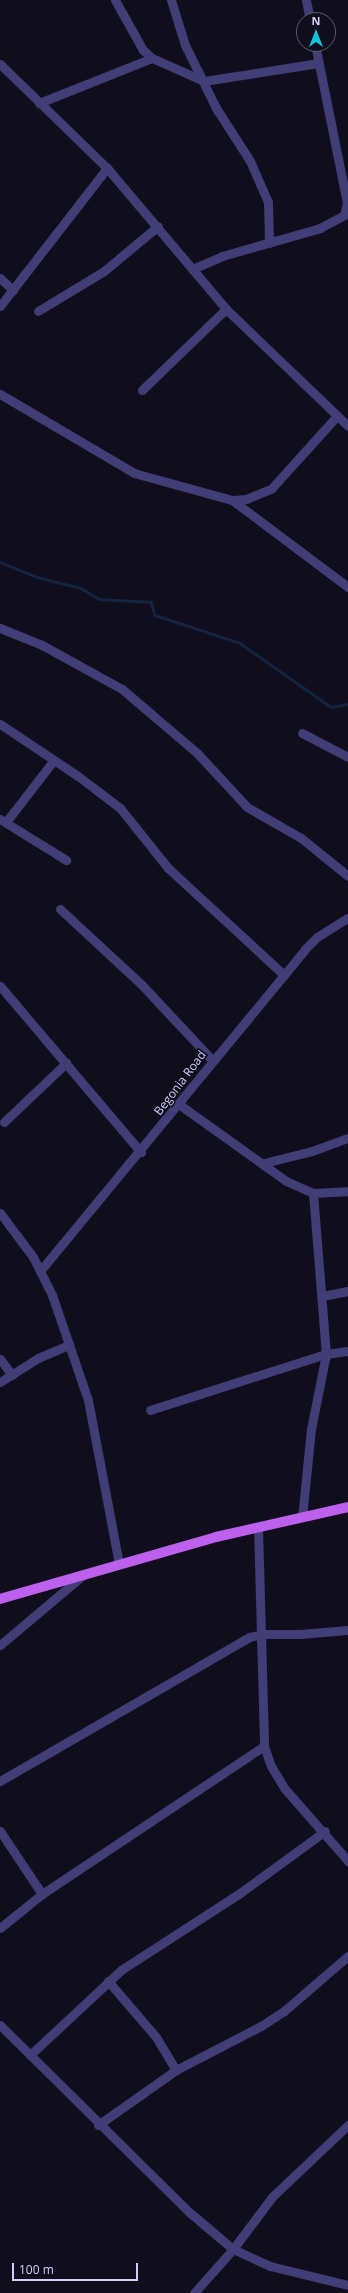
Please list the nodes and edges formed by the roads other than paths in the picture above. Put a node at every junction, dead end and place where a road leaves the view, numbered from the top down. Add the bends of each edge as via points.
1 (115, 0) edge
2 (171, 0) edge
3 (306, 0) edge
4 (308, 12) edge
5 (317, 52) edge
6 (152, 58) junction
7 (319, 63) junction
8 (0, 64) edge
9 (204, 81) junction
10 (39, 103) junction
11 (107, 168) junction
12 (347, 208) edge
13 (158, 226) junction
14 (269, 243) junction
15 (192, 269) junction
16 (0, 278) edge
17 (13, 290) junction
18 (0, 306) edge
19 (226, 309) junction
20 (38, 311) dead end
21 (142, 390) dead end
22 (0, 394) edge
23 (337, 416) junction
24 (348, 426) edge
25 (232, 500) junction
26 (348, 588) edge
27 (0, 628) edge
28 (0, 724) edge
29 (302, 734) dead end
30 (348, 757) edge
31 (54, 760) junction
32 (3, 821) edge
33 (66, 860) dead end
34 (348, 876) edge
35 (60, 909) dead end
36 (348, 918) edge
37 (284, 975) junction
38 (0, 986) edge
39 (212, 1060) junction
40 (66, 1063) junction
41 (180, 1105) junction
42 (4, 1122) dead end
43 (348, 1138) edge
44 (141, 1152) junction
45 (264, 1163) junction
46 (348, 1191) edge
47 (313, 1193) junction
48 (0, 1213) edge
49 (40, 1271) junction
50 (348, 1291) edge
51 (322, 1296) junction
52 (69, 1345) junction
53 (348, 1351) edge
54 (326, 1354) junction
55 (0, 1359) edge
56 (12, 1375) junction
57 (0, 1382) edge
58 (150, 1410) dead end
59 (348, 1507) edge
60 (302, 1517) junction
61 (258, 1527) junction
62 (119, 1564) junction
63 (84, 1574) junction
64 (0, 1599) edge
65 (348, 1630) edge
66 (262, 1634) junction
67 (0, 1645) edge
68 (264, 1746) junction
69 (0, 1781) edge
70 (0, 1831) edge
71 (325, 1831) junction
72 (348, 1861) edge
73 (42, 1894) junction
74 (0, 1928) edge
75 (348, 1956) edge
76 (108, 1981) junction
77 (0, 2025) edge
78 (30, 2055) junction
79 (176, 2070) junction
80 (98, 2125) junction
81 (348, 2125) edge
82 (233, 2249) junction
83 (348, 2286) edge
84 (194, 2293) edge

1 - 6 street via 138,45
2 - 9 street via 185,45
3 - 4 street
5 - 7 street
6 - 9 street
6 - 10 street
7 - 9 street
7 - 12 street
8 - 10 street
9 - 14 street via 216,108 250,161 268,202
10 - 11 street
11 - 13 street
11 - 17 street
12 - 14 street via 344,215 320,228
13 - 15 street
13 - 20 street via 104,272
14 - 15 street
15 - 19 street
16 - 17 street
17 - 18 street
19 - 21 street
19 - 23 street
22 - 25 street via 134,473
23 - 24 street
23 - 25 street via 271,489 246,499
25 - 26 street
27 - 34 street via 42,645 122,689 198,754 247,808 301,838
28 - 31 street
29 - 30 street
31 - 32 street
31 - 37 street via 120,808 168,868
32 - 33 street
35 - 39 street via 141,984
36 - 37 street, Begonia Road via 316,937
37 - 39 street, Begonia Road
38 - 40 street
39 - 41 street, Begonia Road
40 - 42 street
40 - 44 street
41 - 44 street, Begonia Road
41 - 45 street
43 - 45 street via 312,1151
44 - 49 street, Begonia Road
45 - 47 street via 286,1181
46 - 47 street
47 - 51 street
48 - 49 street
49 - 52 street
50 - 51 street
51 - 54 street
52 - 56 street via 38,1358
52 - 62 street via 88,1400
53 - 54 street
54 - 58 street
54 - 60 street via 311,1429
55 - 56 street
56 - 57 street
59 - 60 main road
60 - 61 main road
61 - 62 main road
61 - 66 street
62 - 63 main road
63 - 64 main road
63 - 67 street
65 - 66 street
66 - 68 street
66 - 69 street via 242,1640
68 - 71 street via 271,1766 285,1788
68 - 73 street
70 - 73 street
71 - 72 street
71 - 76 street via 240,1893
73 - 74 street
75 - 79 street via 266,2022
76 - 78 street
76 - 79 street via 156,2037
77 - 78 street
78 - 80 street
79 - 80 street
80 - 82 street via 189,2212
81 - 82 street via 272,2197
82 - 83 street via 270,2266
82 - 84 street

